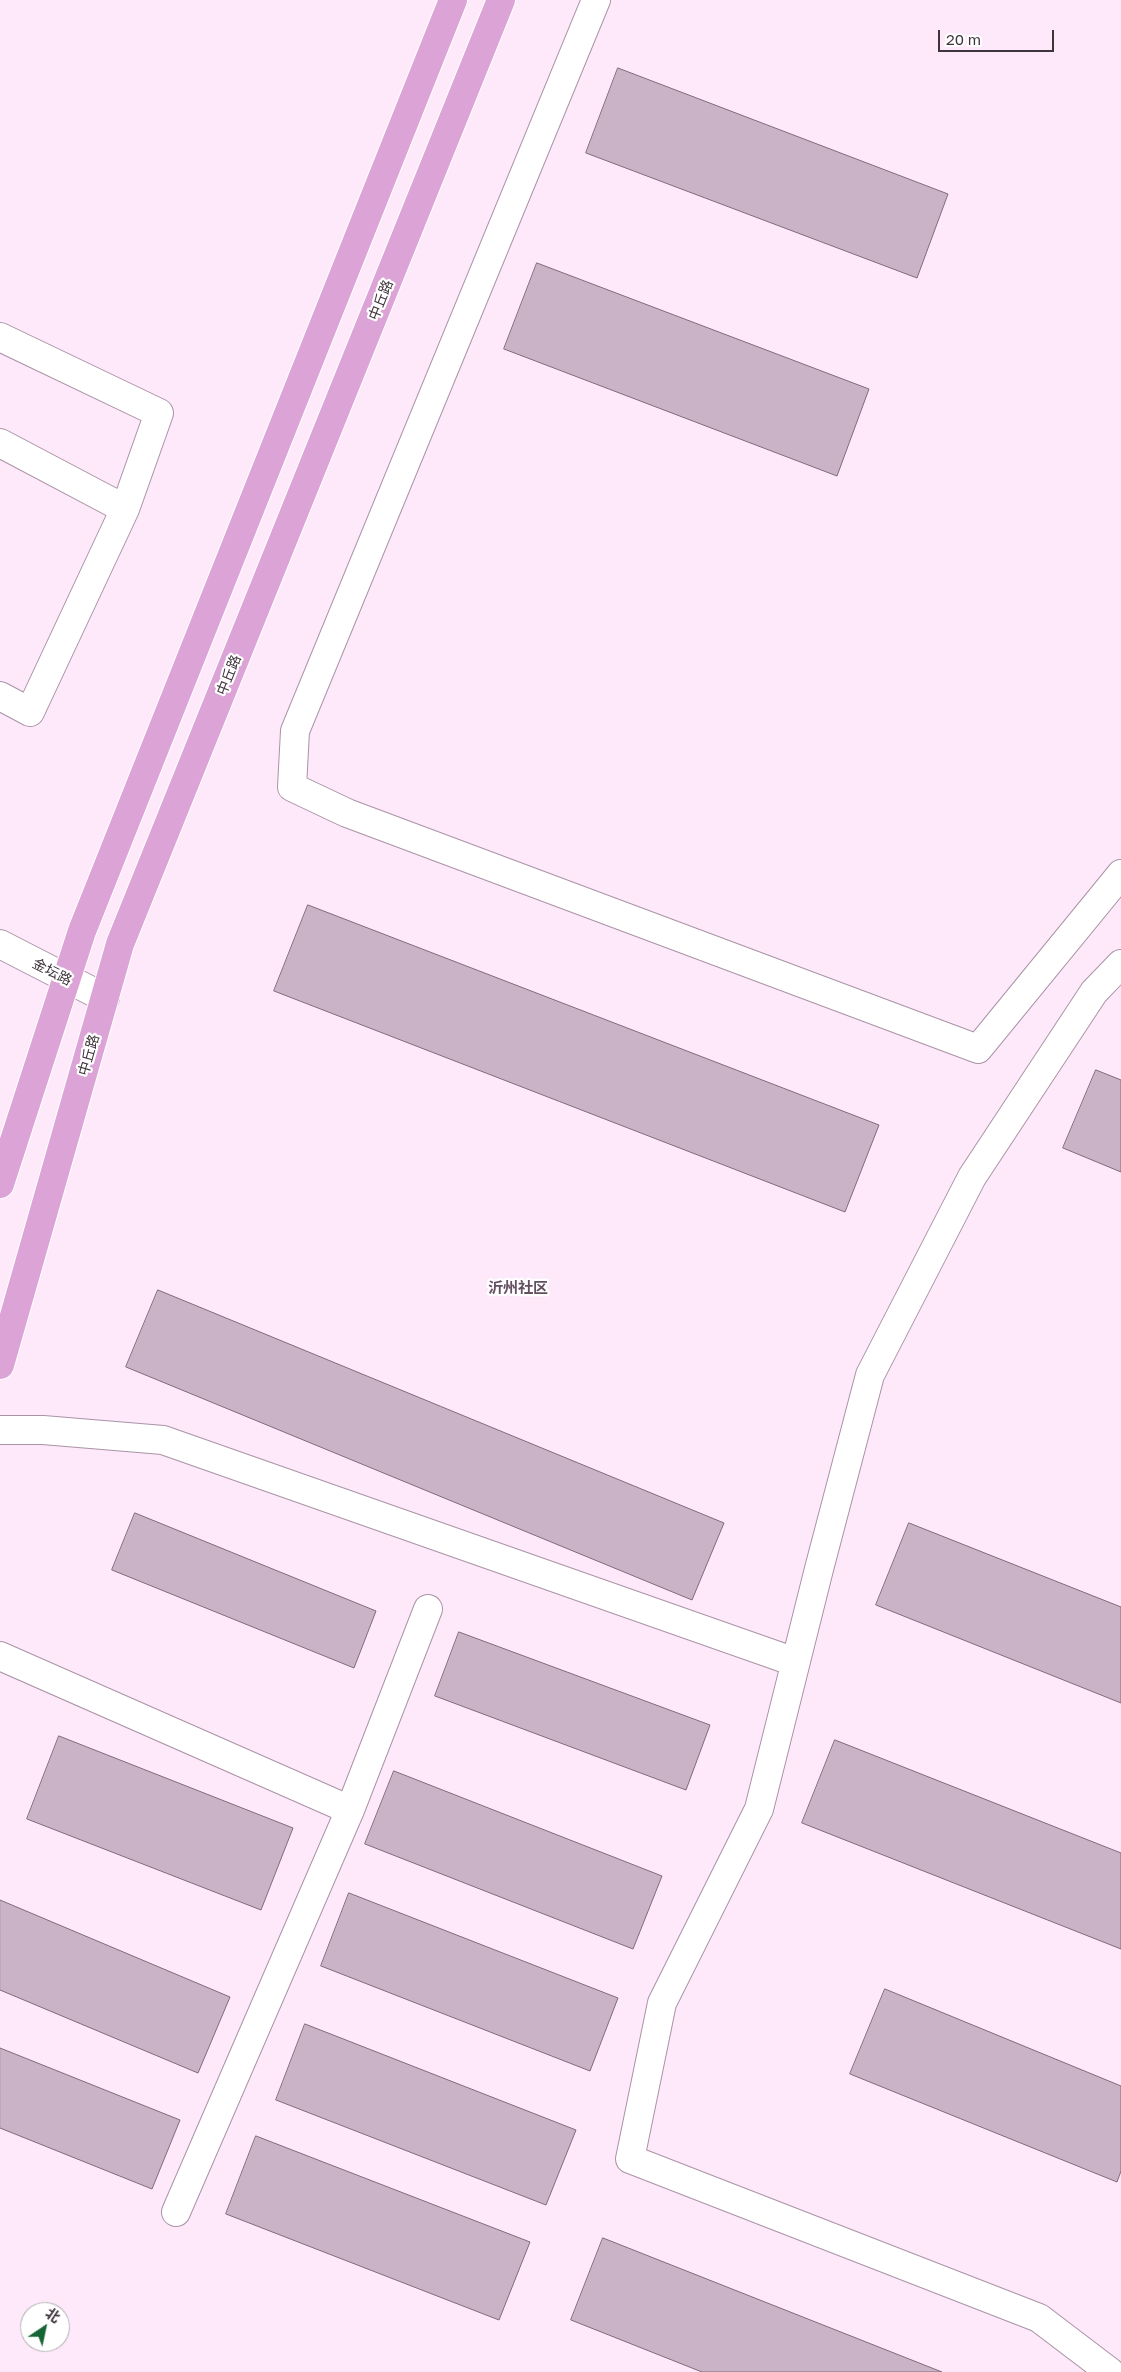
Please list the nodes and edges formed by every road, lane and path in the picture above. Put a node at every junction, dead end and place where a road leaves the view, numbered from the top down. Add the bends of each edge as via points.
1 (453, 0) edge
2 (501, 0) edge
3 (596, 0) edge
4 (0, 337) edge
5 (0, 443) edge
6 (125, 509) junction
7 (0, 696) edge
8 (1121, 874) edge
9 (0, 944) edge
10 (1121, 964) edge
11 (66, 980) junction
12 (105, 998) junction
13 (0, 1184) edge
14 (0, 1365) edge
15 (0, 1430) edge
16 (428, 1609) dead end
17 (0, 1656) edge
18 (795, 1662) junction
19 (350, 1810) junction
20 (176, 2212) dead end
21 (1110, 2372) edge

1 - 11 main road via 82,931
2 - 12 main road, 中丘路 via 120,944
3 - 8 street via 295,731 292,787 348,813 978,1049
4 - 6 street via 159,413
5 - 6 street
6 - 7 street via 30,712
9 - 11 street, 金坛路
10 - 18 street via 1094,992 972,1177 870,1375
11 - 12 street, 金坛路
11 - 13 main road
12 - 14 main road, 中丘路
15 - 18 street via 43,1430 163,1440
16 - 19 street
17 - 19 street
18 - 21 street via 759,1810 662,2003 630,2159 1038,2318
19 - 20 street

